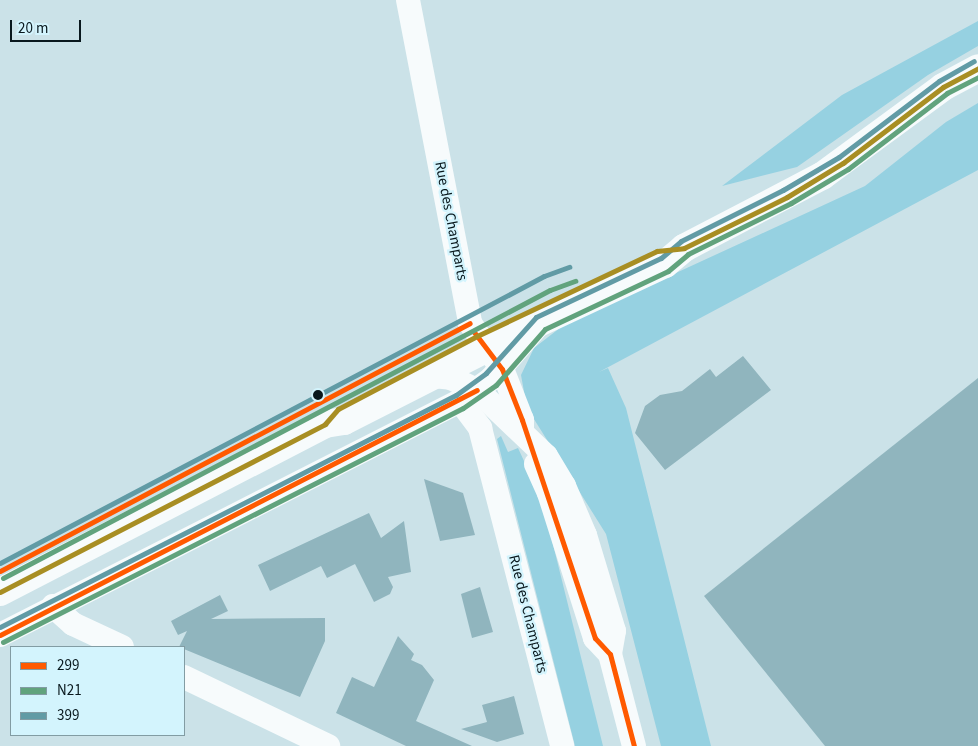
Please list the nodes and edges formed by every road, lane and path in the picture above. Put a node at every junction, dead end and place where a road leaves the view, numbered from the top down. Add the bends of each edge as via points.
1 (408, 0) edge
2 (978, 68) edge
3 (684, 248) junction
4 (488, 351) junction
5 (433, 376) junction
6 (468, 395) junction
7 (325, 424) junction
8 (526, 437) junction
9 (0, 592) edge
10 (54, 606) junction
11 (0, 635) edge
12 (120, 646) edge
13 (185, 677) edge
14 (328, 746) edge
15 (562, 746) edge
16 (634, 746) edge

1 - 4 street, Rue des Champarts via 468,313
2 - 3 main road via 943,88 822,176
3 - 4 main road via 665,264
3 - 4 main road via 657,251
4 - 5 main road
4 - 6 street
4 - 7 main road via 338,409
4 - 8 street, Rue des Champarts via 522,420
5 - 6 street, Rue des Champarts via 452,378
5 - 7 main road via 344,421
6 - 8 street, Rue des Champarts
6 - 10 street
6 - 15 street, Rue des Champarts via 480,428
7 - 9 main road
8 - 16 street, Rue des Champarts via 550,464 585,535 614,631 610,654
10 - 11 street
10 - 12 street via 73,624
13 - 14 street

